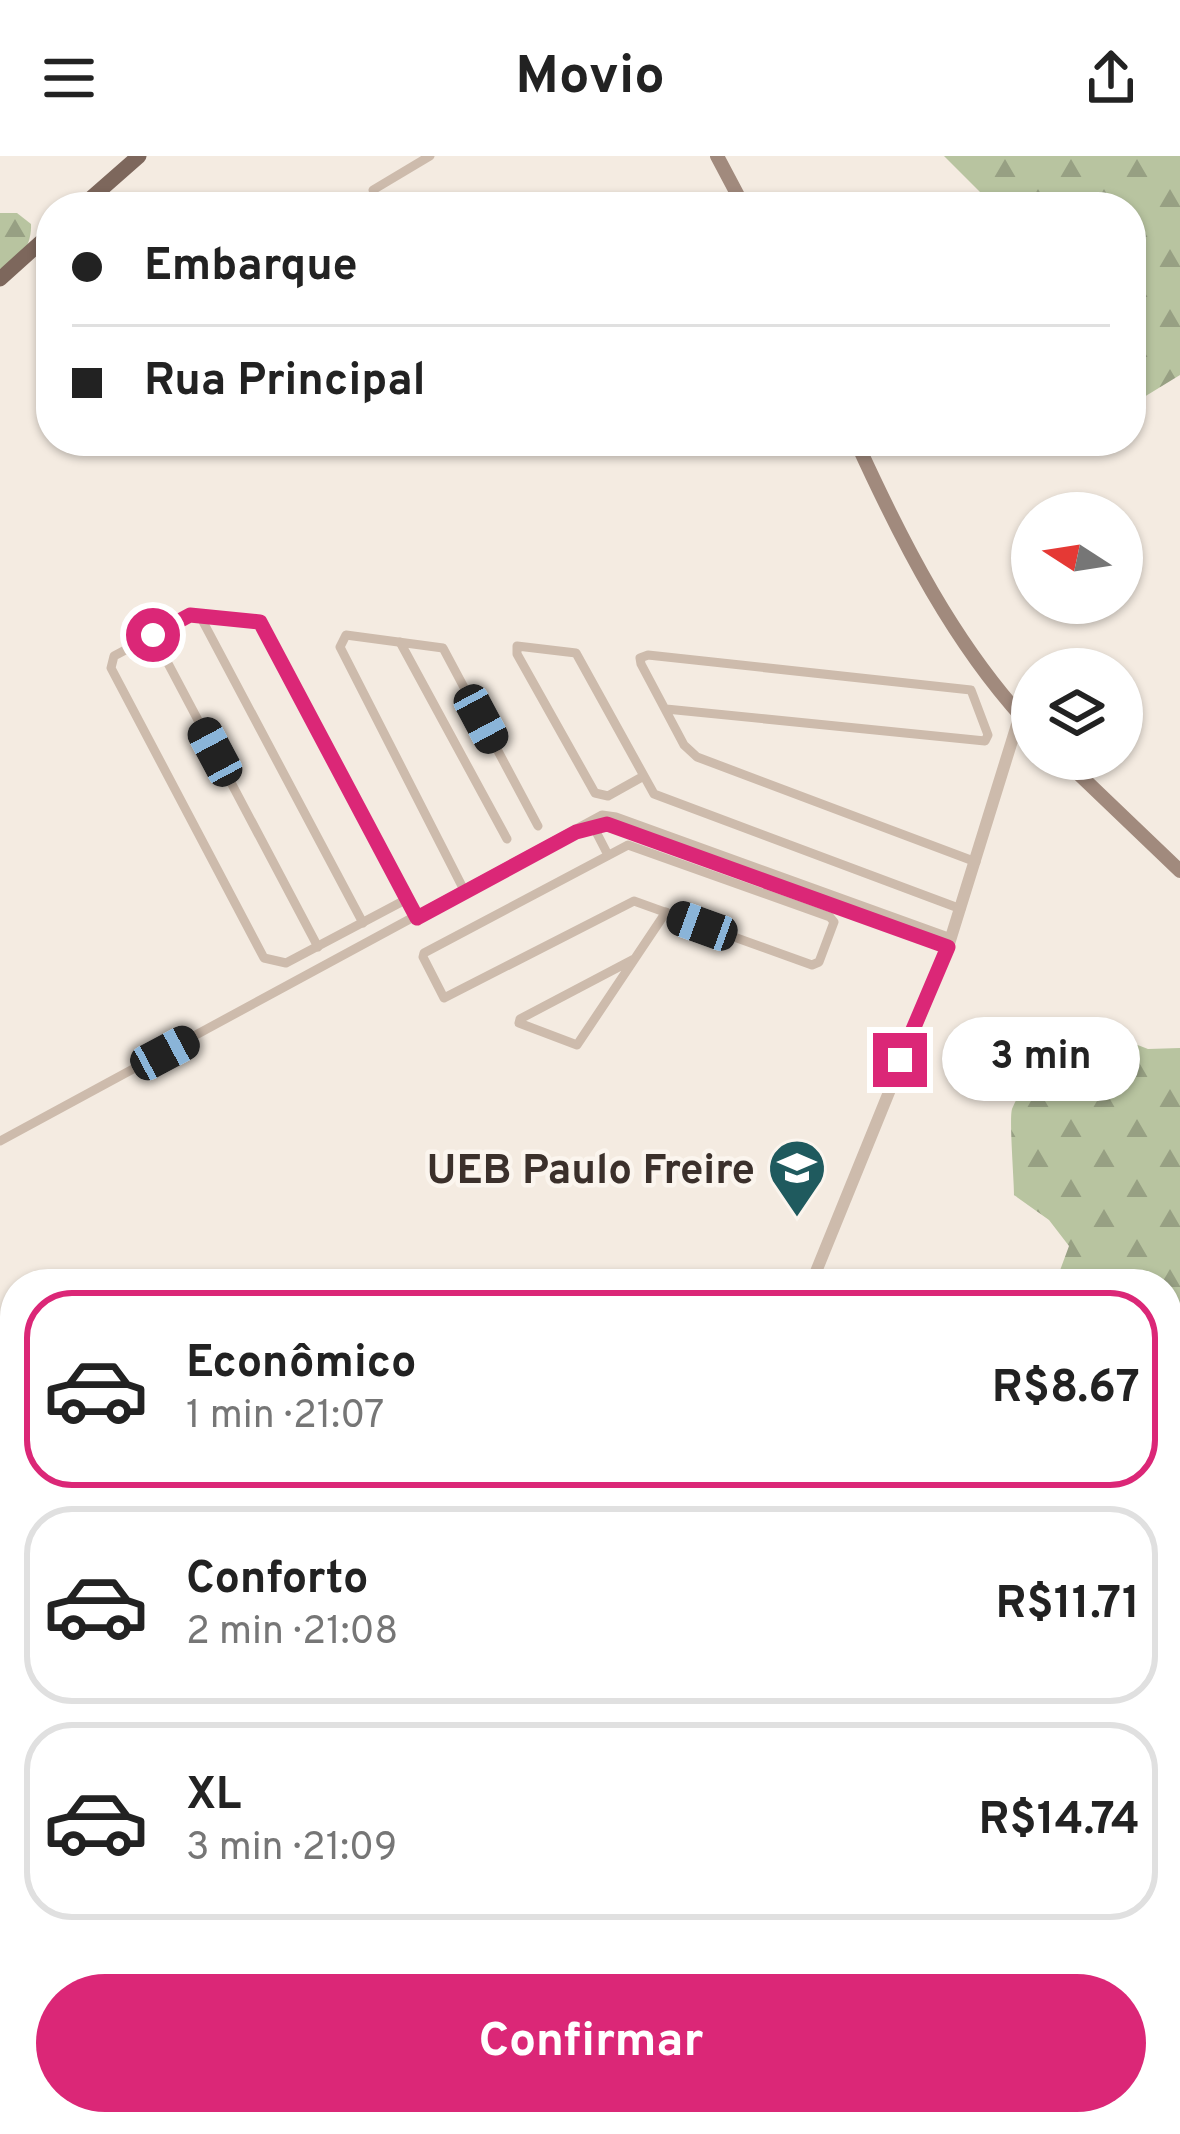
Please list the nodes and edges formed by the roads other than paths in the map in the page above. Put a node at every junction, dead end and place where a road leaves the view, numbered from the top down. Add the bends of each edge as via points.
1 (139, 156) edge
2 (430, 156) edge
3 (717, 156) edge
4 (374, 190) dead end
5 (98, 192) edge
6 (736, 192) edge
7 (36, 246) edge
8 (0, 278) edge
9 (864, 456) edge
10 (200, 616) junction
11 (153, 635) junction
12 (400, 642) junction
13 (1011, 704) edge
14 (666, 709) junction
15 (1011, 746) edge
16 (642, 777) junction
17 (1085, 780) edge
18 (592, 824) junction
19 (538, 826) dead end
20 (507, 839) dead end
21 (608, 855) junction
22 (976, 862) junction
23 (1180, 872) edge
24 (465, 892) junction
25 (407, 899) junction
26 (961, 909) junction
27 (666, 913) junction
28 (417, 918) junction
29 (363, 922) junction
30 (949, 943) junction
31 (318, 946) junction
32 (634, 959) junction
33 (0, 1141) edge
34 (818, 1269) edge

1 - 5 main road
2 - 4 street
3 - 6 main road
7 - 8 main road
9 - 13 main road via 932,588
10 - 11 street
10 - 25 street via 260,622
10 - 29 street
11 - 31 street
11 - 31 street via 114,656 111,668 248,932 264,958 279,964
12 - 19 street via 442,648
12 - 20 street
12 - 24 street via 346,635 340,647
14 - 14 street via 641,656 969,689 988,738
14 - 22 street via 697,758
15 - 22 street
16 - 16 street via 576,653 518,646 595,793 608,796
16 - 26 street via 665,800
17 - 23 main road
18 - 21 street
18 - 24 street
18 - 30 street
21 - 27 street via 636,845 834,922 812,965
21 - 27 street via 424,953 443,998 634,901
22 - 26 street
24 - 28 street
25 - 28 street
25 - 29 street
26 - 30 street
27 - 32 street
28 - 33 street
29 - 31 street
30 - 34 street
32 - 32 street via 577,1045 518,1023 520,1018

